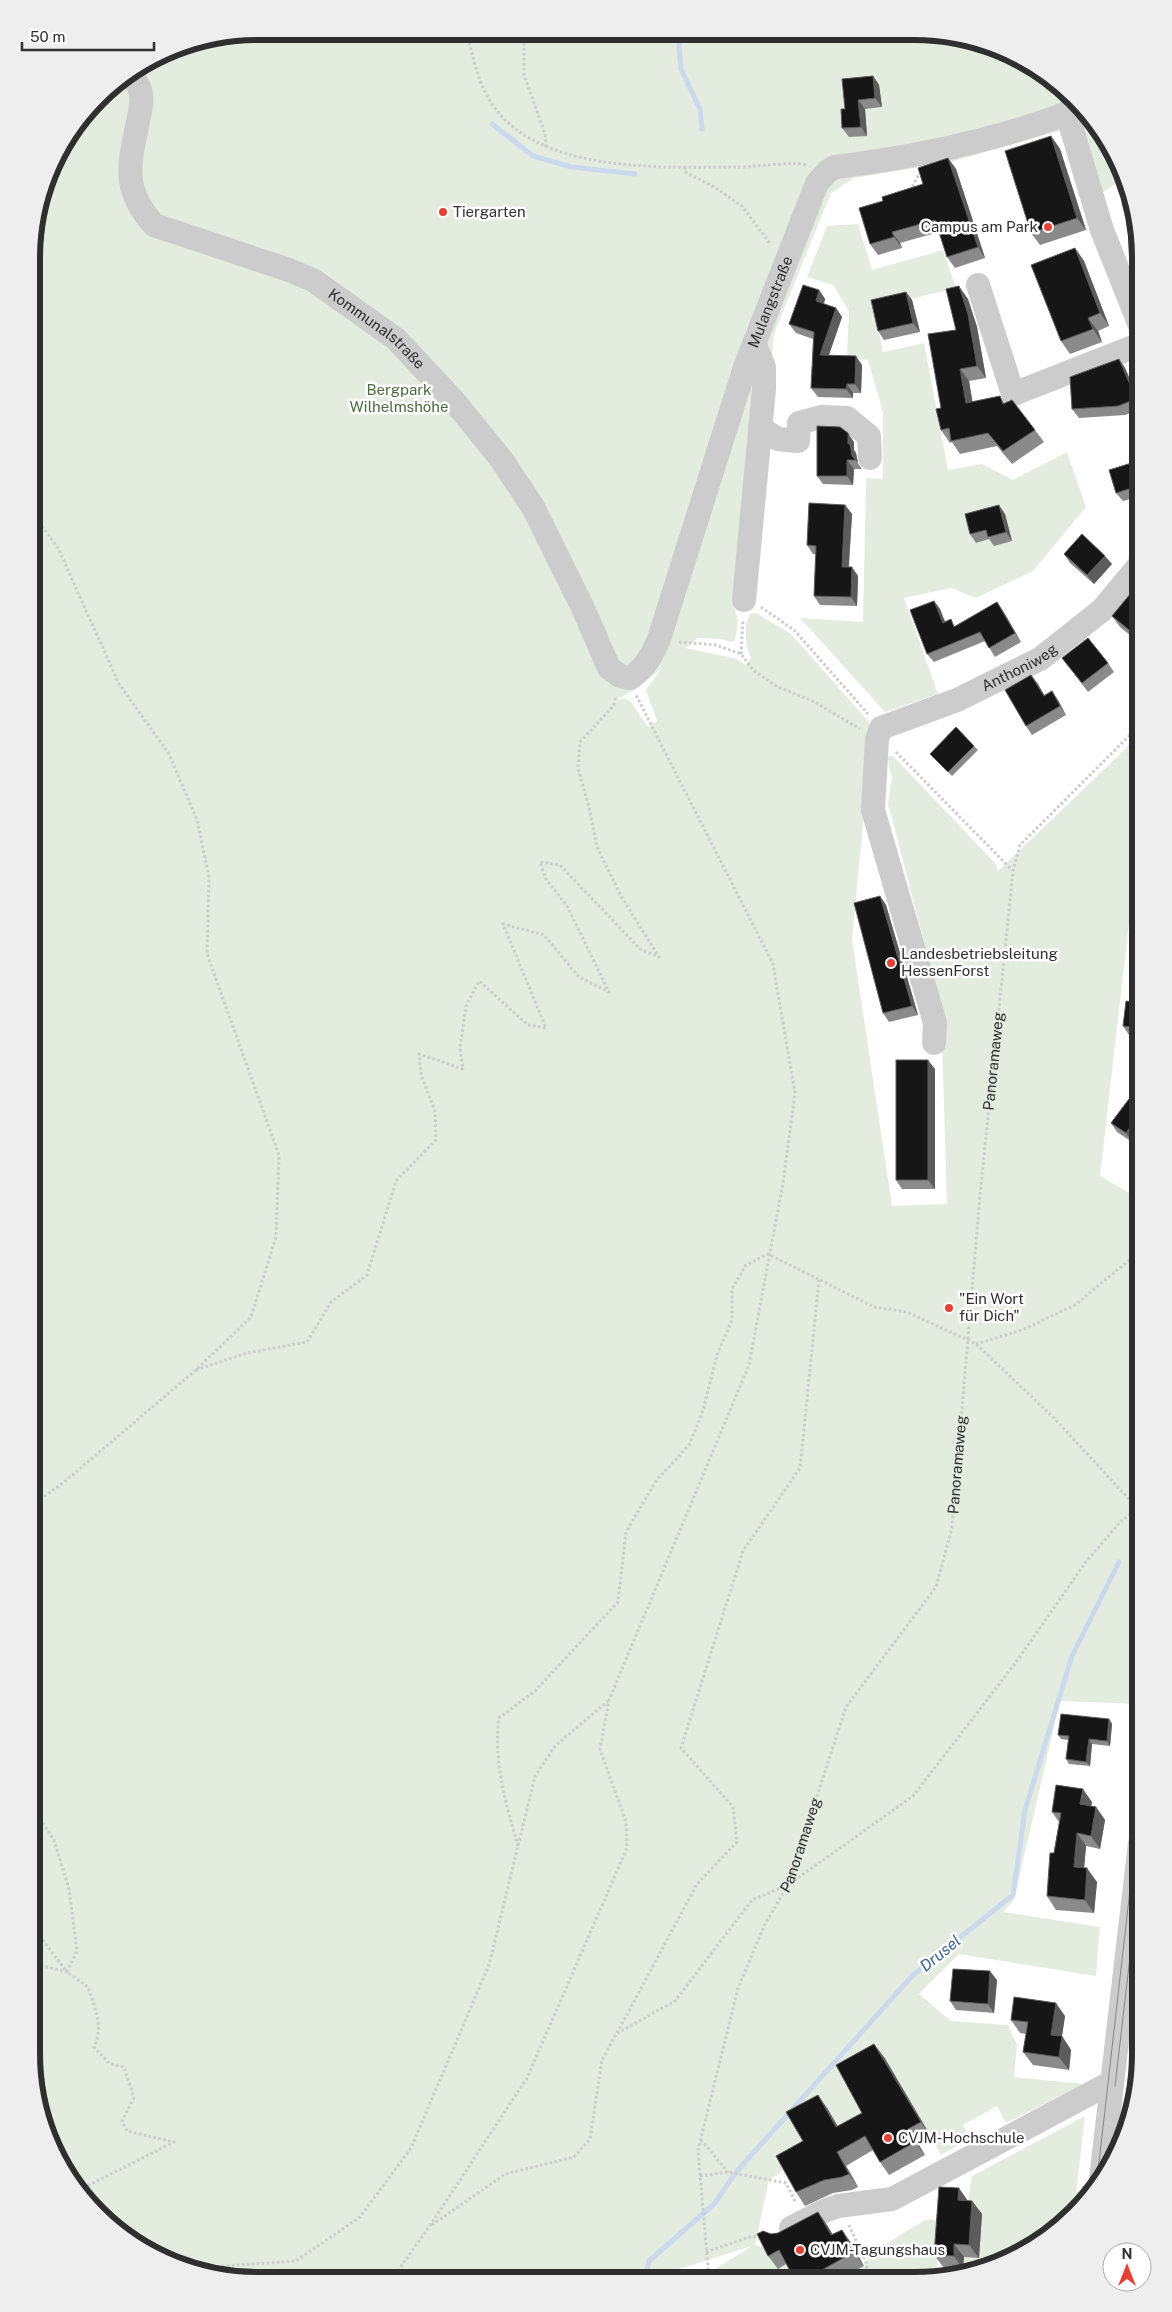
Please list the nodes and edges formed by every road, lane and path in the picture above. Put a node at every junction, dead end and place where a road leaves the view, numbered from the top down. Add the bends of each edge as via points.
1 (469, 40) edge
2 (524, 40) edge
3 (134, 79) edge
4 (1074, 111) edge
5 (546, 147) junction
6 (685, 167) junction
7 (828, 171) junction
8 (921, 171) edge
9 (903, 193) edge
10 (788, 260) junction
11 (978, 285) dead end
12 (1132, 305) edge
13 (755, 345) junction
14 (1132, 348) edge
15 (760, 428) junction
16 (870, 458) dead end
17 (40, 524) edge
18 (1132, 574) edge
19 (744, 600) junction
20 (659, 639) junction
21 (741, 654) junction
22 (625, 677) junction
23 (876, 728) junction
24 (1132, 733) edge
25 (1013, 871) junction
26 (934, 1043) dead end
27 (768, 1254) junction
28 (1132, 1258) edge
29 (819, 1280) junction
30 (966, 1340) junction
31 (976, 1344) junction
32 (196, 1370) junction
33 (40, 1499) edge
34 (1132, 1499) edge
35 (1132, 1513) edge
36 (609, 1700) junction
37 (40, 1818) edge
38 (518, 1846) junction
39 (788, 1885) junction
40 (1132, 1911) edge
41 (40, 1936) edge
42 (40, 1965) edge
43 (67, 1972) junction
44 (616, 2034) junction
45 (1112, 2082) junction
46 (700, 2140) junction
47 (1103, 2163) edge
48 (728, 2172) junction
49 (700, 2176) junction
50 (85, 2187) edge
51 (849, 2204) junction
52 (806, 2221) junction
53 (429, 2227) junction
54 (781, 2234) joint
55 (706, 2252) junction
56 (211, 2267) edge
57 (397, 2272) edge
58 (708, 2272) edge
59 (866, 2272) edge

1 - 5 path via 479,79 491,102 521,132
2 - 5 path via 524,75 545,134
3 - 22 street, Kommunalstraße via 140,88 142,103 129,168 131,186 141,211 154,225 313,280 396,339 472,422 501,459 533,507 610,668
4 - 7 street via 948,148
4 - 12 street via 1102,230
5 - 6 path via 599,160
6 - 7 path via 804,164
6 - 10 path via 685,172 742,206 778,255
7 - 10 street, Mulangstraße via 817,183
8 - 9 path via 910,192
10 - 13 street, Mulangstraße
11 - 14 street via 1013,394
13 - 15 street via 764,367
13 - 20 street, Mulangstraße via 745,367
15 - 16 street via 778,439 798,441 799,423 821,417 847,418 869,436
15 - 19 street
17 - 32 path via 58,548 119,684 169,754 197,820 209,877 207,954 279,1155 276,1238 251,1317
18 - 23 street, Anthoniweg via 1102,610 1040,659 957,700
19 - 21 path
19 - 23 path via 760,606 794,630
20 - 21 path via 716,645
20 - 22 street, Mulangstraße via 649,661 640,671
21 - 23 path via 754,671 778,687
22 - 27 path via 773,964 795,1093 783,1183
22 - 32 path via 614,705 580,742 578,769 597,847 621,896 659,957 640,949 560,865 540,862 546,879 567,906 609,992 579,977 544,935 503,924 546,1028 528,1025 479,980 466,1006 460,1049 463,1068 418,1054 421,1075 435,1111 436,1140 396,1181 367,1274 331,1302 307,1342 247,1353
23 - 25 path
23 - 26 street via 873,810 935,1023
24 - 25 path, Panoramaweg via 1020,845
25 - 30 path, Panoramaweg
27 - 29 path
27 - 36 path via 750,1366
27 - 38 path via 746,1265 732,1289 732,1320 717,1355 690,1446 656,1480 626,1532 618,1602 535,1692 499,1718 496,1740 503,1789
28 - 31 path via 1075,1304 1022,1330
29 - 30 path via 874,1307 907,1312
29 - 44 path via 800,1468 743,1551 681,1748 733,1807 737,1842 697,1884
30 - 31 path
30 - 39 path, Panoramaweg via 952,1528 936,1587 846,1707
31 - 34 path
32 - 33 path
35 - 39 path via 1122,1520 1085,1563 1017,1661 913,1796
36 - 38 path via 555,1746 535,1776
36 - 53 path via 600,1750 626,1822 627,1848 527,2078
37 - 43 path via 54,1840 69,1889 77,1951
38 - 56 path via 489,1965 411,2148 360,2217 296,2261
39 - 44 path via 752,1900 675,2001
39 - 46 path, Panoramaweg via 765,1924 738,1988
40 - 45 street
41 - 43 path
42 - 43 path
43 - 50 path via 88,1987 98,2026 99,2036 94,2047 110,2064 124,2067 134,2098 122,2121 127,2131 174,2142
44 - 53 path via 602,2060 590,2139 574,2157 505,2174
45 - 47 street
45 - 51 street via 892,2199
46 - 48 path
46 - 49 path, Panoramaweg
48 - 49 path
48 - 52 path via 786,2183
49 - 55 path, Panoramaweg
51 - 52 street via 824,2211
51 - 59 path via 848,2222 867,2265
52 - 54 street
53 - 57 path
54 - 55 path via 750,2237
55 - 58 path, Panoramaweg

